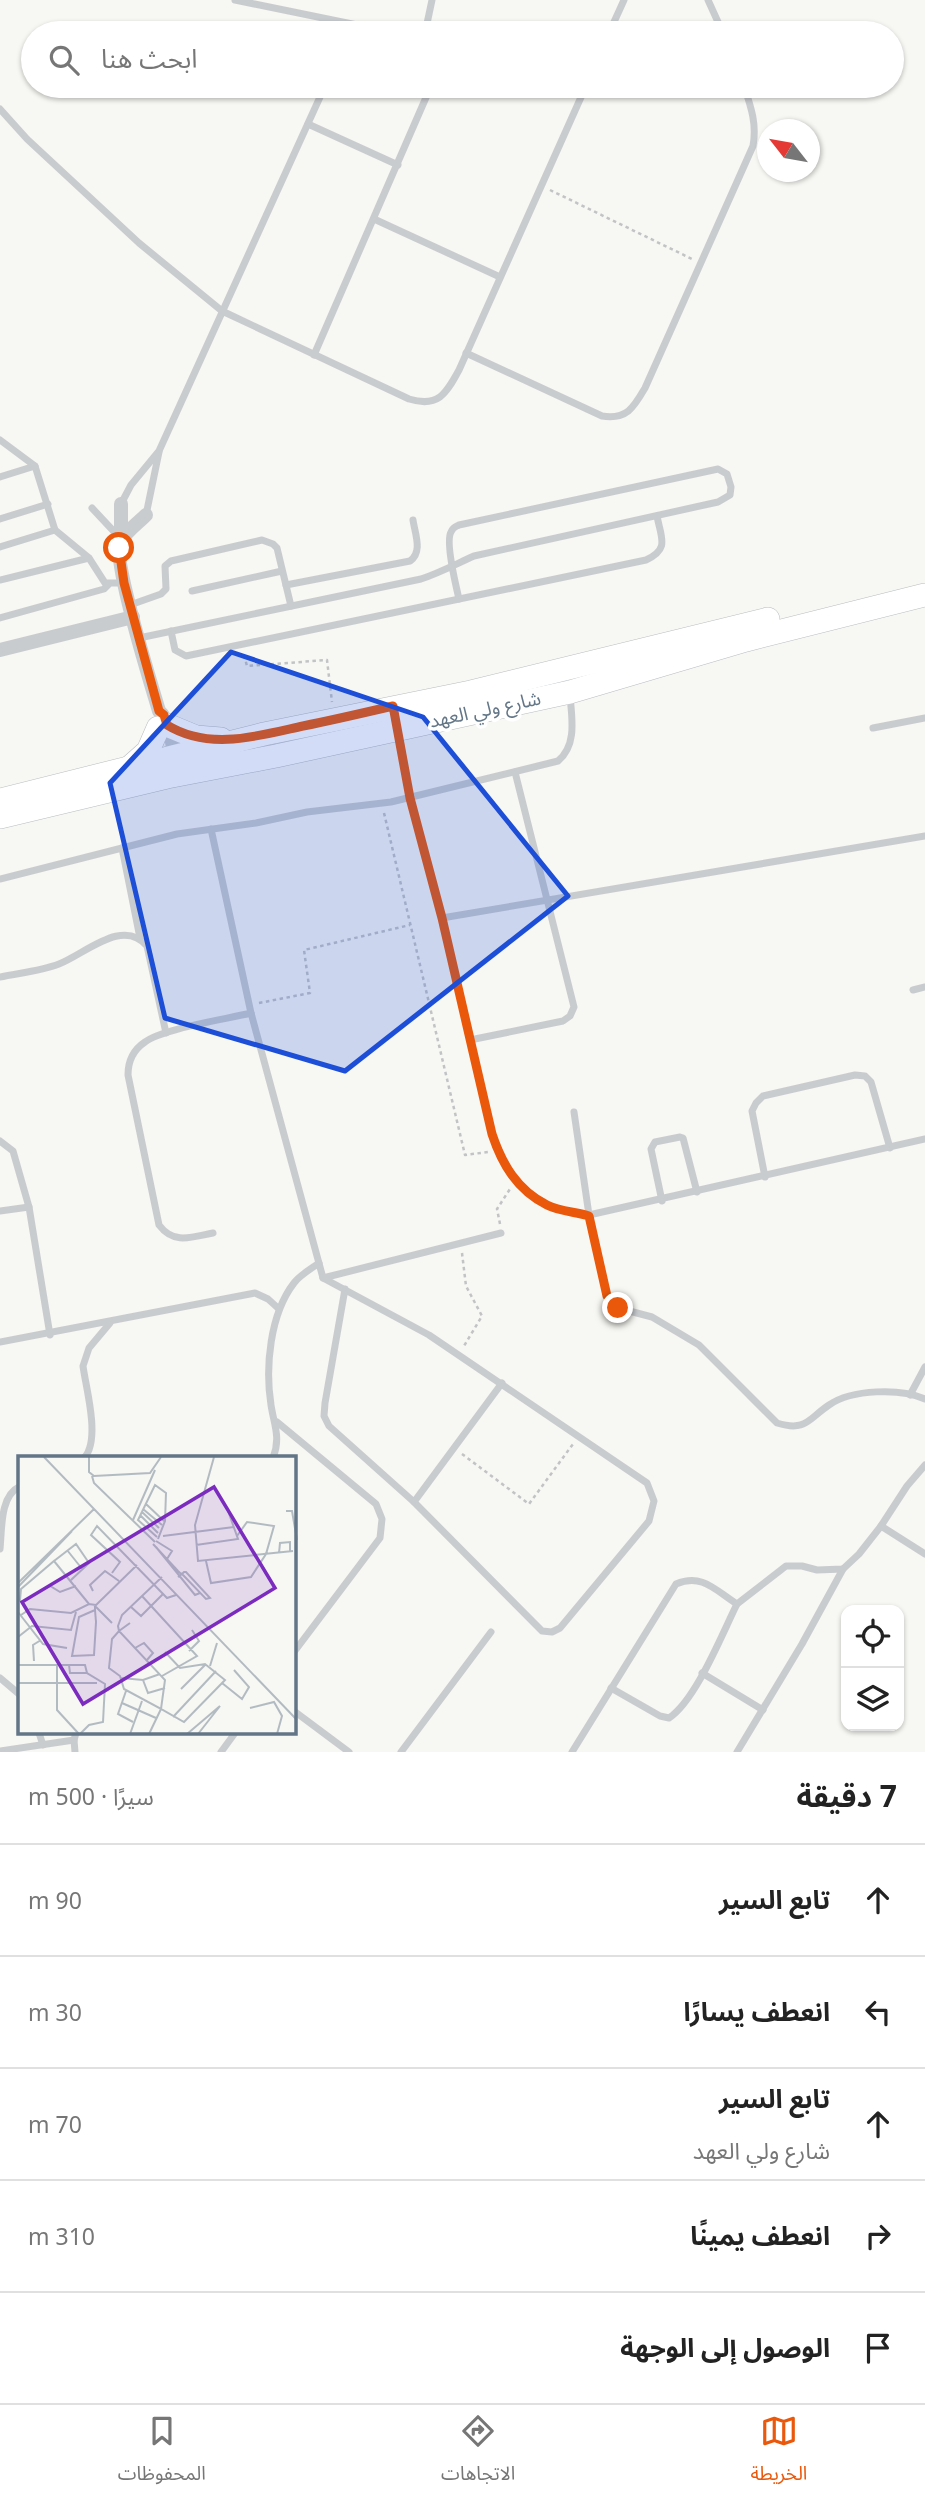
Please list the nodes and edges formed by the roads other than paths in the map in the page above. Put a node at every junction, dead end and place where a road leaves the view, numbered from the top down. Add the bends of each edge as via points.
1 (235, 0) edge
2 (432, 0) edge
3 (624, 0) edge
4 (708, 0) edge
5 (338, 21) edge
6 (428, 21) edge
7 (614, 21) edge
8 (718, 21) edge
9 (320, 98) edge
10 (426, 98) edge
11 (581, 98) edge
12 (748, 98) edge
13 (0, 109) edge
14 (308, 124) junction
15 (398, 164) junction
16 (374, 219) junction
17 (500, 276) junction
18 (222, 312) junction
19 (466, 353) junction
20 (314, 355) junction
21 (0, 440) edge
22 (159, 452) junction
23 (35, 466) junction
24 (0, 477) edge
25 (48, 504) junction
26 (121, 504) joint
27 (92, 508) dead end
28 (146, 515) joint
29 (657, 516) junction
30 (0, 519) edge
31 (413, 520) dead end
32 (55, 530) junction
33 (121, 540) junction
34 (0, 547) edge
35 (89, 558) junction
36 (453, 565) junction
37 (282, 571) junction
38 (0, 580) edge
39 (124, 583) junction
40 (286, 584) junction
41 (925, 584) edge
42 (108, 585) junction
43 (192, 591) dead end
44 (925, 595) edge
45 (459, 599) junction
46 (291, 606) junction
47 (131, 611) junction
48 (0, 618) edge
49 (171, 631) junction
50 (139, 638) junction
51 (0, 650) edge
52 (570, 692) junction
53 (396, 717) junction
54 (925, 718) edge
55 (161, 721) junction
56 (873, 728) dead end
57 (242, 740) junction
58 (128, 768) junction
59 (170, 768) junction
60 (515, 772) junction
61 (410, 798) junction
62 (0, 800) edge
63 (0, 817) edge
64 (211, 829) junction
65 (925, 836) edge
66 (122, 848) junction
67 (0, 879) edge
68 (546, 901) junction
69 (442, 918) junction
70 (140, 937) junction
71 (0, 977) edge
72 (925, 987) edge
73 (913, 990) dead end
74 (250, 1009) junction
75 (166, 1033) junction
76 (470, 1040) junction
77 (574, 1112) dead end
78 (925, 1139) edge
79 (0, 1141) edge
80 (890, 1148) junction
81 (765, 1177) junction
82 (697, 1192) junction
83 (662, 1201) junction
84 (29, 1207) junction
85 (0, 1211) edge
86 (589, 1216) junction
87 (213, 1233) dead end
88 (501, 1233) road end
89 (319, 1262) junction
90 (323, 1278) junction
91 (345, 1289) junction
92 (279, 1309) junction
93 (110, 1323) junction
94 (50, 1335) junction
95 (0, 1342) edge
96 (925, 1367) edge
97 (502, 1382) junction
98 (910, 1395) junction
99 (925, 1399) edge
100 (277, 1422) junction
101 (85, 1456) edge
102 (273, 1456) edge
103 (925, 1465) edge
104 (18, 1488) edge
105 (414, 1502) junction
106 (881, 1527) junction
107 (0, 1549) edge
108 (925, 1554) edge
109 (843, 1569) junction
110 (737, 1604) junction
111 (491, 1632) dead end
112 (296, 1649) edge
113 (702, 1673) junction
114 (0, 1678) edge
115 (611, 1688) junction
116 (18, 1693) edge
117 (764, 1710) junction
118 (296, 1712) edge
119 (39, 1734) edge
120 (233, 1734) edge
121 (75, 1737) edge
122 (43, 1745) junction
123 (0, 1751) edge
124 (75, 1752) edge
125 (221, 1752) edge
126 (349, 1752) edge
127 (401, 1752) edge
128 (572, 1752) edge
129 (737, 1752) edge

1 - 5 lane
2 - 6 lane
3 - 7 lane
4 - 8 lane
9 - 14 lane
10 - 15 lane
11 - 17 lane
12 - 19 lane via 754,116 753,146 633,409 603,416
13 - 18 lane via 139,243
14 - 15 lane
14 - 18 lane
15 - 16 lane
16 - 17 lane
16 - 20 lane
17 - 19 lane
18 - 20 lane
18 - 22 lane
19 - 20 lane via 451,386 429,403 409,399
21 - 23 lane
22 - 26 lane
22 - 28 lane
23 - 24 lane
23 - 25 lane
25 - 30 lane
25 - 32 lane
26 - 33 street
27 - 33 lane
28 - 33 street
29 - 36 lane via 474,556
29 - 36 lane via 725,500 731,487 727,474 718,470 459,525 449,536
29 - 45 lane via 663,546 655,556
31 - 40 lane via 418,550 410,561
32 - 34 lane
32 - 35 lane
33 - 39 street
35 - 38 lane
35 - 42 lane
36 - 45 lane
36 - 46 lane via 421,579
37 - 40 lane
37 - 43 lane
37 - 47 lane via 277,548 262,540 171,561 165,566 166,589
39 - 42 lane
39 - 47 street
40 - 46 lane
41 - 53 main road, شارع ولي العهد via 471,692
42 - 48 lane
44 - 52 main road, شارع ولي العهد via 746,640
45 - 49 lane via 186,656 175,650
46 - 49 lane
47 - 50 street
47 - 51 street
49 - 50 lane
50 - 55 street
52 - 53 main road, شارع ولي العهد
52 - 60 lane via 572,725 566,753 558,761
53 - 57 main road, شارع ولي العهد via 335,719
53 - 59 main road, شارع ولي العهد via 276,756
53 - 61 lane
54 - 56 lane
55 - 57 main road via 196,737
55 - 58 main road via 148,751
55 - 59 street
57 - 59 main road, شارع ولي العهد
58 - 59 main road, شارع ولي العهد
58 - 62 main road, شارع ولي العهد
59 - 63 main road, شارع ولي العهد
60 - 61 lane
60 - 68 lane
61 - 64 lane
61 - 69 lane
64 - 66 lane
64 - 74 lane
65 - 68 lane
66 - 67 lane
66 - 70 lane
68 - 69 lane
68 - 76 lane via 574,1007 570,1016
69 - 76 lane
70 - 71 lane via 128,933 110,937 58,964
70 - 75 lane via 147,946
72 - 73 lane
74 - 75 lane
74 - 89 lane
75 - 87 lane via 146,1040 128,1066 159,1225 182,1239
76 - 86 lane via 501,1161 516,1181 548,1206
77 - 86 lane
78 - 80 lane
79 - 84 lane via 13,1151
80 - 81 lane
80 - 81 lane via 872,1082 865,1076 763,1096 752,1111
81 - 82 lane
82 - 83 lane
82 - 83 lane via 683,1138 654,1142 651,1149
83 - 86 lane
84 - 85 lane
84 - 94 lane
86 - 98 lane via 607,1296 618,1308 652,1317 699,1345 777,1423 806,1424 831,1403 856,1395 888,1391
88 - 90 lane
89 - 90 lane
89 - 92 lane via 294,1282
90 - 91 lane
91 - 97 lane
91 - 105 lane via 324,1416
92 - 93 lane via 255,1293
92 - 100 lane via 269,1370
93 - 94 lane
93 - 101 lane via 84,1357 92,1431
94 - 95 lane
96 - 98 lane
97 - 105 lane
97 - 105 lane via 647,1483 654,1501 649,1521 561,1628 552,1632 542,1631
98 - 99 lane
100 - 102 lane
100 - 112 lane via 376,1504 383,1519 380,1538
103 - 106 lane
104 - 107 lane via 6,1498
106 - 108 lane
106 - 109 lane
109 - 110 lane via 786,1566
109 - 117 lane
110 - 113 lane
110 - 115 lane via 699,1580 689,1578 676,1584
111 - 127 lane
113 - 115 lane via 679,1711 669,1718
113 - 117 lane
114 - 116 lane
115 - 128 lane
117 - 129 lane
118 - 126 lane
119 - 122 lane
120 - 125 lane
121 - 122 lane
121 - 124 lane
122 - 123 lane

